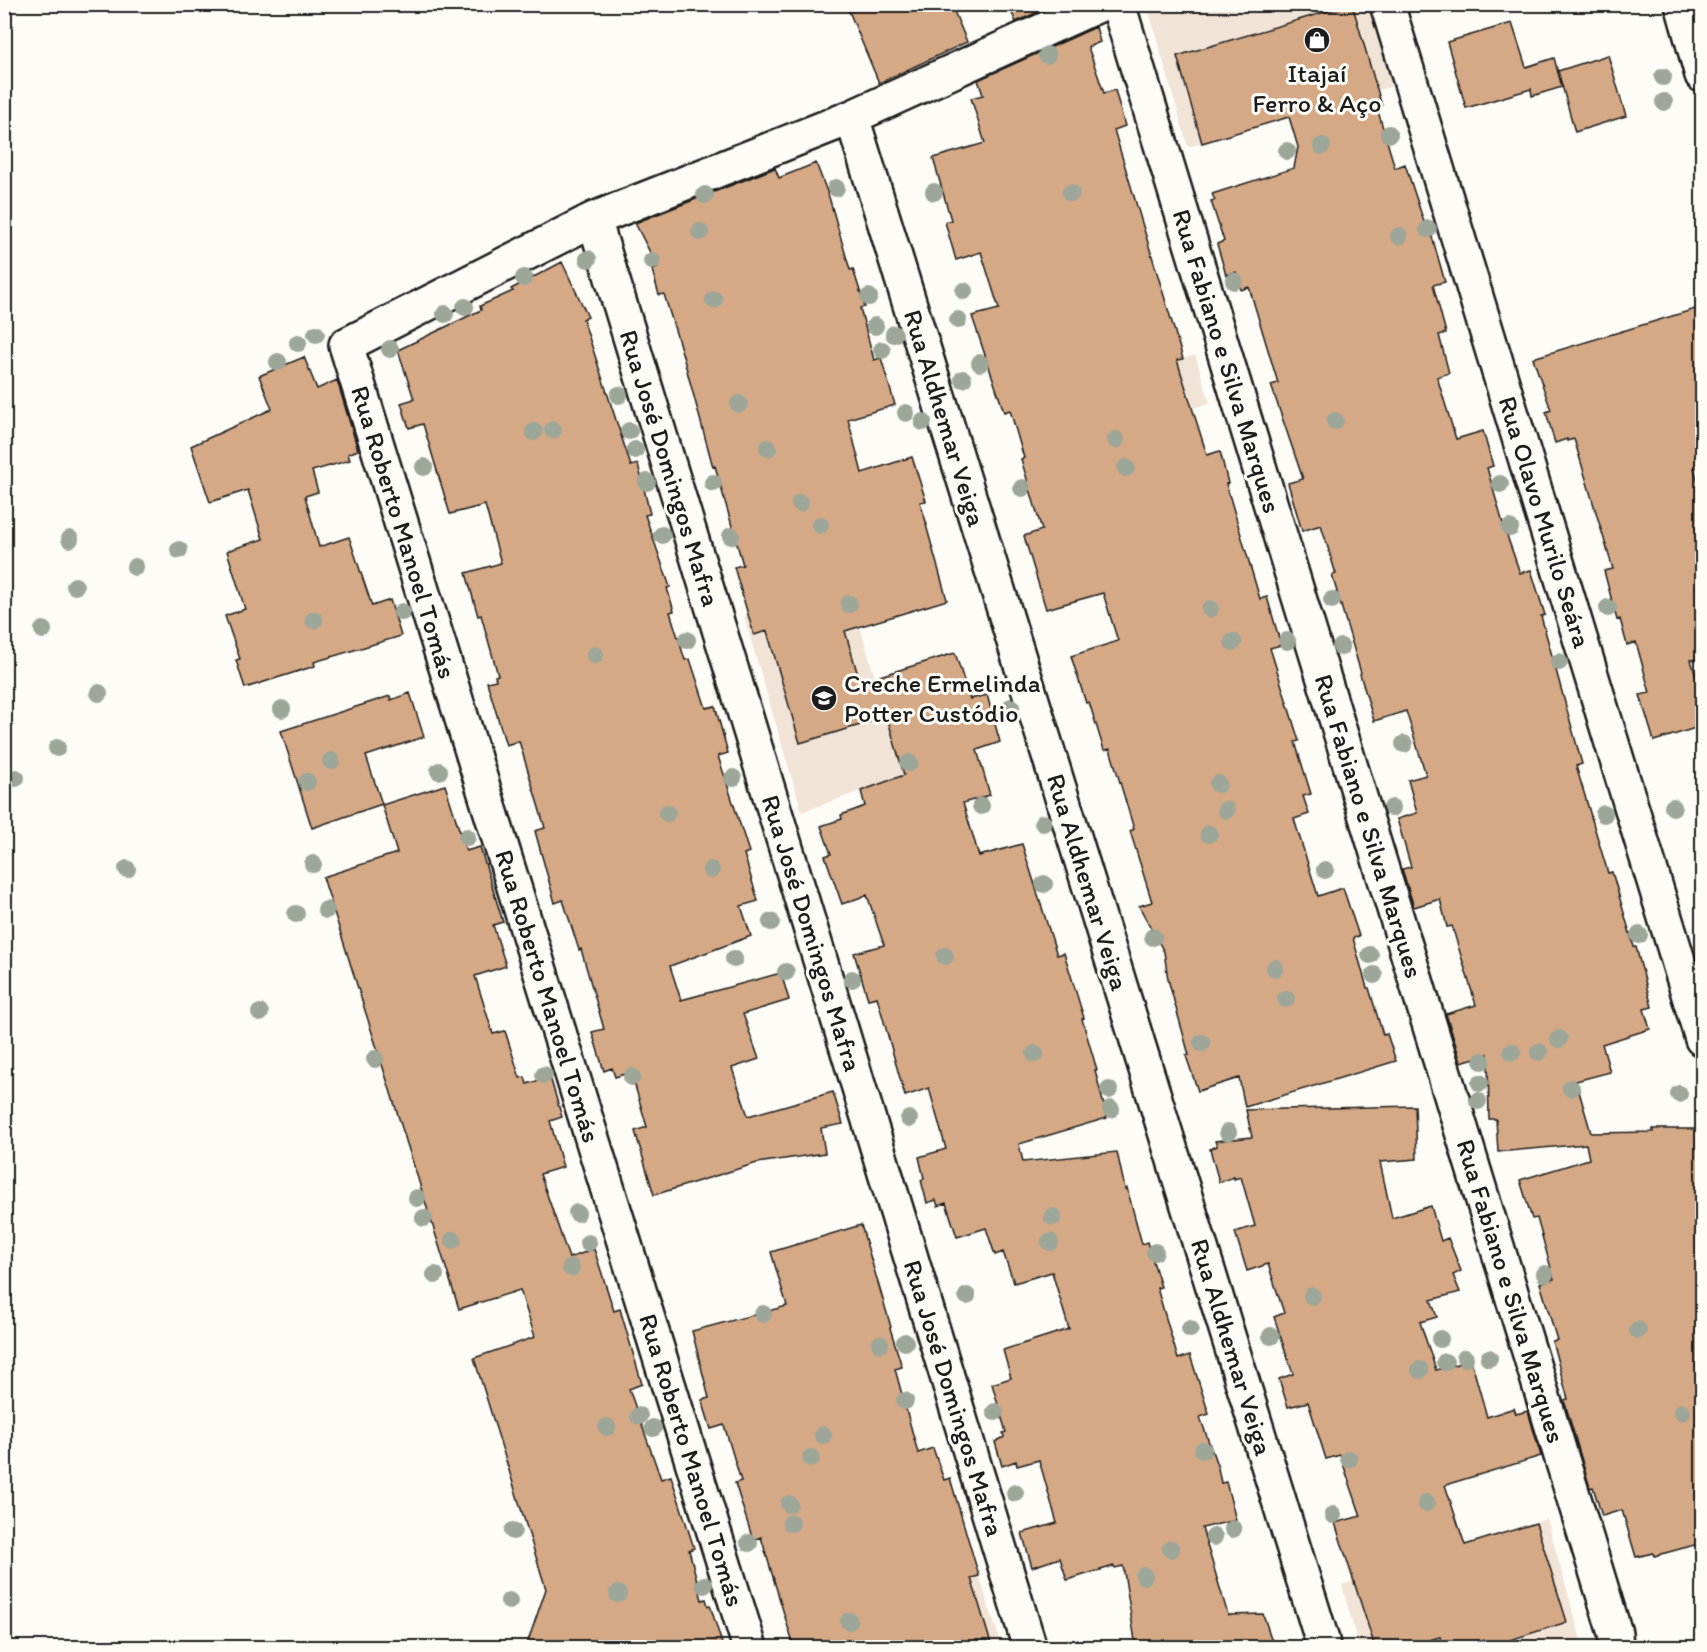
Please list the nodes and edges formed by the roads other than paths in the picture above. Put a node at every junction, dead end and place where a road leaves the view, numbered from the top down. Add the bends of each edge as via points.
1 (1101, 4) edge
2 (1118, 4) edge
3 (1387, 4) edge
4 (1682, 4) edge
5 (1702, 75) edge
6 (852, 117) junction
7 (594, 219) junction
8 (1702, 1039) edge
9 (750, 1647) edge
10 (1030, 1647) edge
11 (1323, 1647) edge
12 (1617, 1647) edge

1 - 6 street
2 - 12 street, Rua Fabiano e Silva Marques
3 - 8 street, Rua Olavo Murilo Seára
4 - 5 street
6 - 7 street
6 - 11 street, Rua Aldhemar Veiga
7 - 9 street, Rua Roberto Manoel Tomás via 346,345
7 - 10 street, Rua José Domingos Mafra

